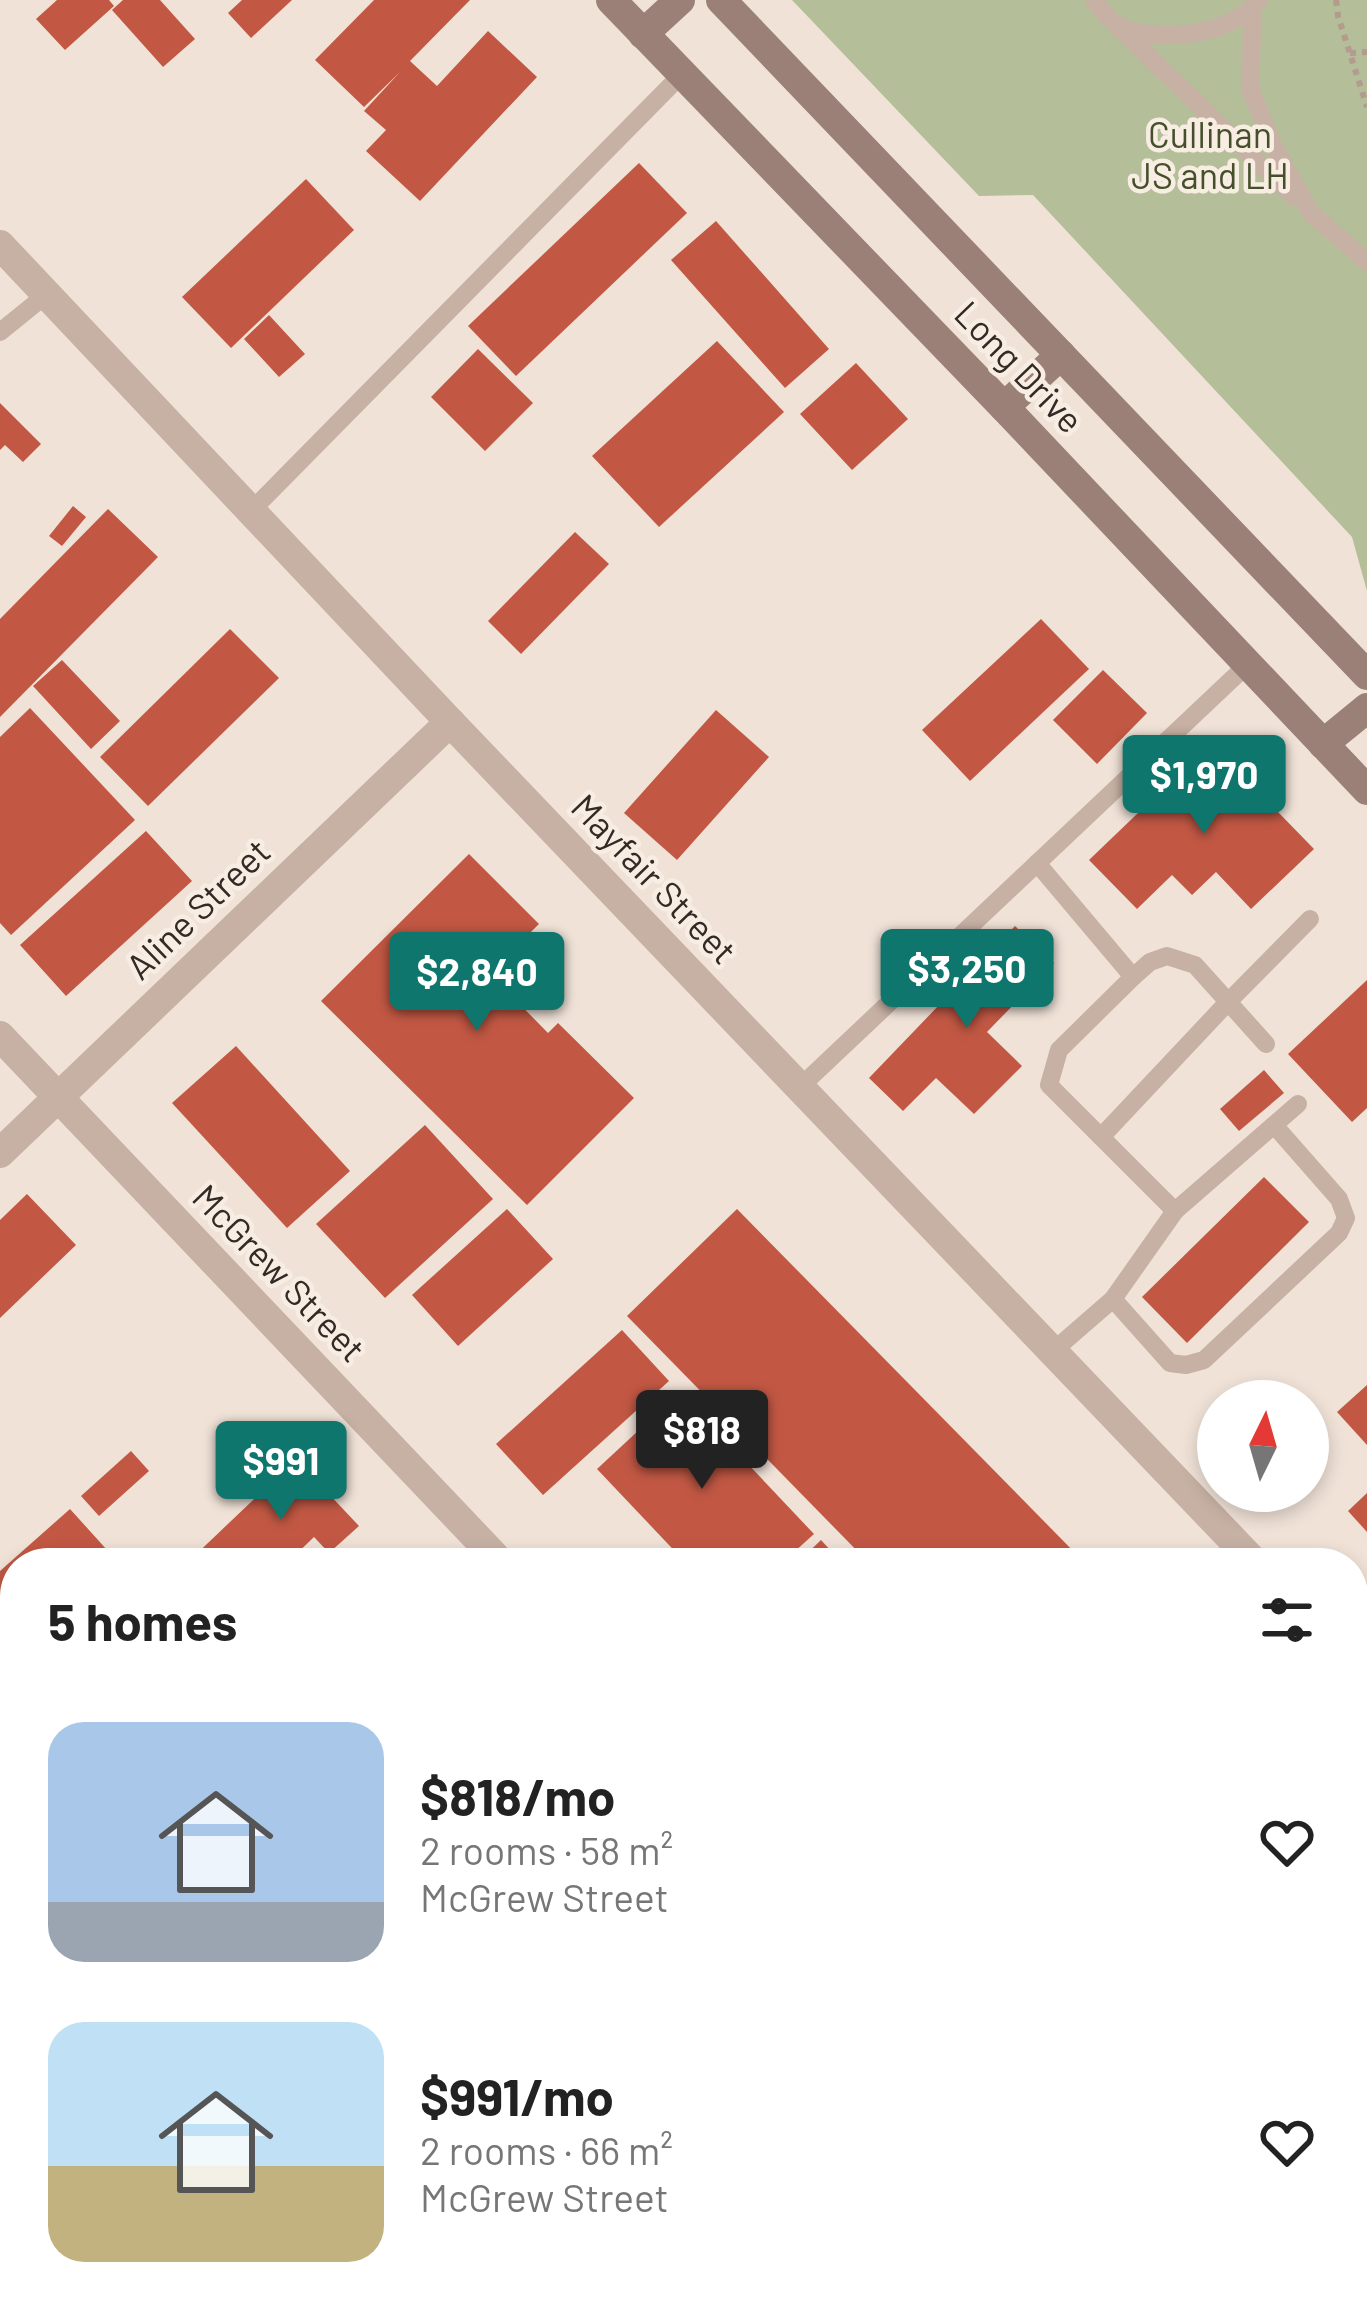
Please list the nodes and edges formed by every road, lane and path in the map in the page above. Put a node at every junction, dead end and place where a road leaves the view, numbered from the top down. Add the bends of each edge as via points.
1 (611, 0) edge
2 (680, 0) edge
3 (721, 0) edge
4 (1094, 0) edge
5 (1336, 0) edge
6 (1256, 3) edge
7 (1117, 26) junction
8 (643, 34) junction
9 (1367, 52) edge
10 (1349, 53) junction
11 (682, 74) junction
12 (1367, 107) edge
13 (1310, 212) junction
14 (0, 245) edge
15 (1367, 262) edge
16 (47, 294) junction
17 (0, 332) edge
18 (1061, 355) junction
19 (1004, 407) junction
20 (251, 512) junction
21 (1248, 664) junction
22 (1367, 675) edge
23 (1367, 708) edge
24 (450, 722) junction
25 (1323, 744) junction
26 (1367, 790) edge
27 (1037, 863) junction
28 (1310, 919) dead end
29 (1133, 977) junction
30 (1228, 1002) junction
31 (0, 1036) edge
32 (1265, 1044) dead end
33 (800, 1088) junction
34 (58, 1097) junction
35 (1298, 1104) dead end
36 (1274, 1125) junction
37 (1101, 1137) junction
38 (0, 1153) edge
39 (1175, 1211) junction
40 (1113, 1299) junction
41 (1052, 1352) junction
42 (487, 1548) edge
43 (1241, 1548) edge

1 - 8 main road, Long Drive
2 - 8 main road
3 - 18 main road, Long Drive
4 - 7 lane
5 - 10 path
6 - 7 lane via 1196,32 1158,36
6 - 13 lane via 1250,88
7 - 13 lane
8 - 11 main road, Long Drive
9 - 10 path
10 - 12 path
11 - 19 main road, Long Drive
11 - 20 lane
13 - 15 lane
14 - 16 street, Mayfair Street
16 - 17 lane
16 - 20 street, Mayfair Street
18 - 19 main road
18 - 22 main road, Long Drive
19 - 21 main road, Long Drive
20 - 24 street, Mayfair Street
21 - 25 main road, Long Drive
21 - 27 lane
23 - 25 main road
24 - 33 street, Mayfair Street
24 - 34 street, Aline Street
25 - 26 main road, Long Drive
27 - 29 lane
27 - 33 lane
28 - 30 lane
29 - 30 lane via 1167,956 1195,965
29 - 37 lane via 1059,1050 1049,1085
30 - 32 lane
30 - 37 lane
31 - 34 street, McGrew Street
33 - 41 street, Mayfair Street
34 - 38 street, Aline Street
34 - 42 street, McGrew Street
35 - 36 lane
36 - 39 lane
36 - 40 lane via 1340,1199 1346,1218 1339,1233 1204,1360 1171,1363
37 - 39 lane
39 - 40 lane
40 - 41 lane
41 - 43 street, Mayfair Street

